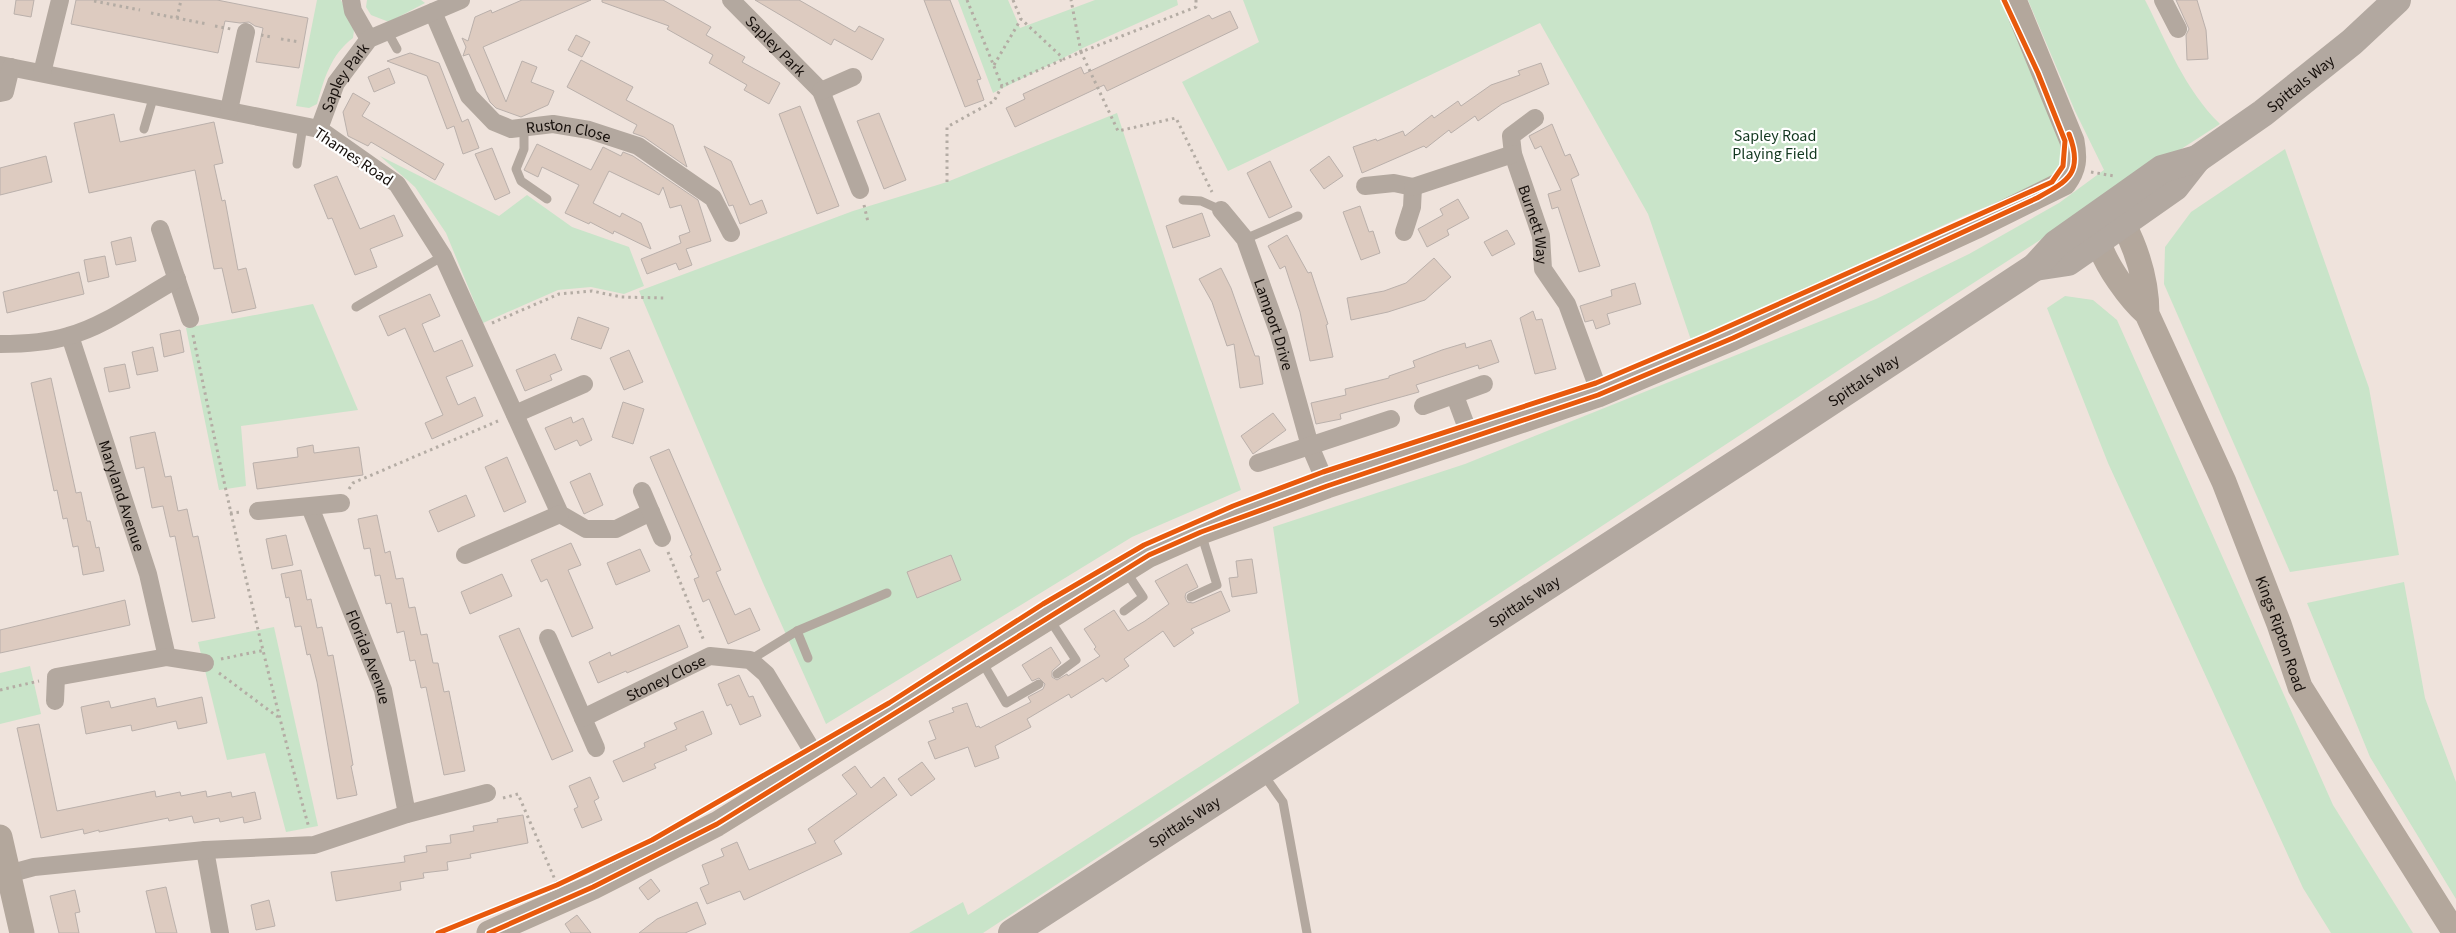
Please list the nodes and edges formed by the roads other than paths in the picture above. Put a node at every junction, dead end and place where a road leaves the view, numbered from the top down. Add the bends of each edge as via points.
1 (60, 0) edge
2 (351, 0) edge
3 (461, 0) edge
4 (731, 0) edge
5 (2014, 0) edge
6 (2163, 0) edge
7 (2397, 0) edge
8 (432, 12) junction
9 (2178, 29) dead end
10 (387, 31) junction
11 (246, 32) dead end
12 (369, 39) junction
13 (396, 49) dead end
14 (6, 66) edge
15 (42, 73) junction
16 (853, 77) dead end
17 (821, 91) junction
18 (0, 93) edge
19 (154, 95) junction
20 (229, 110) junction
21 (1535, 118) dead end
22 (311, 127) junction
23 (524, 128) junction
24 (144, 129) dead end
25 (1513, 154) junction
26 (297, 164) dead end
27 (1365, 186) dead end
28 (1413, 187) junction
29 (860, 190) dead end
30 (547, 199) dead end
31 (1182, 200) dead end
32 (1221, 210) joint
33 (1298, 216) dead end
34 (2111, 219) junction
35 (160, 229) dead end
36 (1404, 232) dead end
37 (731, 233) dead end
38 (1244, 239) junction
39 (2099, 241) junction
40 (443, 256) junction
41 (2035, 267) junction
42 (177, 279) junction
43 (356, 307) dead end
44 (2147, 314) junction
45 (190, 319) road end
46 (70, 336) junction
47 (0, 344) edge
48 (584, 384) dead end
49 (1484, 384) dead end
50 (1598, 395) junction
51 (1455, 396) junction
52 (1423, 406) dead end
53 (515, 414) junction
54 (1390, 419) dead end
55 (1472, 439) junction
56 (1310, 446) junction
57 (1258, 463) dead end
58 (1327, 486) junction
59 (642, 491) dead end
60 (341, 503) road end
61 (310, 506) junction
62 (258, 511) dead end
63 (651, 512) junction
64 (560, 514) junction
65 (1201, 532) junction
66 (662, 538) road end
67 (465, 555) dead end
68 (1125, 570) junction
69 (887, 593) dead end
70 (1191, 597) dead end
71 (1124, 611) dead end
72 (1048, 617) junction
73 (797, 631) junction
74 (548, 638) dead end
75 (168, 657) junction
76 (808, 658) dead end
77 (750, 660) junction
78 (980, 660) junction
79 (205, 663) road end
80 (1057, 674) dead end
81 (1039, 684) dead end
82 (55, 702) dead end
83 (583, 718) junction
84 (596, 748) dead end
85 (819, 762) junction
86 (1261, 772) junction
87 (487, 793) road end
88 (407, 814) junction
89 (0, 837) edge
90 (205, 850) junction
91 (8, 874) junction
92 (22, 933) edge
93 (220, 933) edge
94 (489, 933) edge
95 (1012, 933) edge
96 (1306, 933) edge
97 (2455, 933) edge

1 - 15 street
2 - 12 street via 353,11
3 - 8 street, Sapley Park
4 - 17 street, Sapley Park
5 - 50 street via 2072,141 2073,170 2064,183 1733,338
6 - 9 street
7 - 34 highway, Spittals Way via 2352,42 2270,107 2197,159 2162,170
8 - 10 street, Sapley Park
8 - 23 street, Ruston Close via 469,96 494,122 511,129
10 - 12 street, Sapley Park
10 - 13 lane
11 - 20 street
12 - 22 street, Sapley Park via 336,83
14 - 15 street, Thames Road
14 - 18 street via 5,92
15 - 19 street, Thames Road
16 - 17 street
17 - 29 street, Sapley Park
19 - 20 street, Thames Road
19 - 24 lane
20 - 22 street, Thames Road
21 - 25 street, Burnett Way via 1511,136
22 - 26 lane
22 - 40 street, Thames Road via 397,184
23 - 30 lane via 524,149 516,168 521,181
23 - 37 street, Ruston Close via 553,124 589,130 638,146 713,198
25 - 28 street
25 - 50 street, Burnett Way via 1541,236 1543,269 1567,304
27 - 28 street via 1394,183
28 - 36 street via 1412,208
31 - 32 lane via 1201,201
32 - 38 street, Lamport Drive
33 - 38 lane
34 - 39 highway, Spittals Way
34 - 41 highway, Spittals Way via 2056,244
34 - 44 street, Kings Ripton Road via 2133,241 2147,293
35 - 42 street
38 - 56 street, Lamport Drive via 1279,334
39 - 41 highway, Spittals Way via 2068,262
39 - 44 street, Kings Ripton Road via 2107,261 2134,303
40 - 43 lane
40 - 53 street, Thames Road
41 - 86 highway, Spittals Way
42 - 45 street
42 - 46 street via 102,322
44 - 97 street, Kings Ripton Road via 2224,482 2300,688
46 - 47 street via 31,344
46 - 75 street, Maryland Avenue via 148,574
48 - 53 street
49 - 51 street
50 - 55 street
51 - 52 street
51 - 55 street
53 - 64 street, Thames Road
54 - 56 street
55 - 58 street
56 - 57 street
56 - 58 street, Lamport Drive
58 - 65 street
59 - 63 street
60 - 61 street
61 - 62 street
61 - 88 street, Florida Avenue via 383,690
63 - 64 street via 616,529 586,529
63 - 66 street
64 - 67 street
65 - 68 street
65 - 70 lane via 1216,585
68 - 71 lane via 1143,597
68 - 72 street
69 - 73 lane
72 - 78 street
72 - 80 lane via 1076,660
73 - 76 lane
73 - 77 lane
74 - 83 street
75 - 79 street
75 - 82 street via 56,677
77 - 83 street, Stoney Close via 710,656
77 - 85 street via 766,674
78 - 81 lane via 1006,704
78 - 85 street
83 - 84 street
85 - 94 street via 718,824 593,887
86 - 95 highway, Spittals Way
86 - 96 lane via 1283,802
87 - 88 street
88 - 90 street via 314,845
89 - 91 street
90 - 91 street via 34,867
90 - 93 street
91 - 92 street

